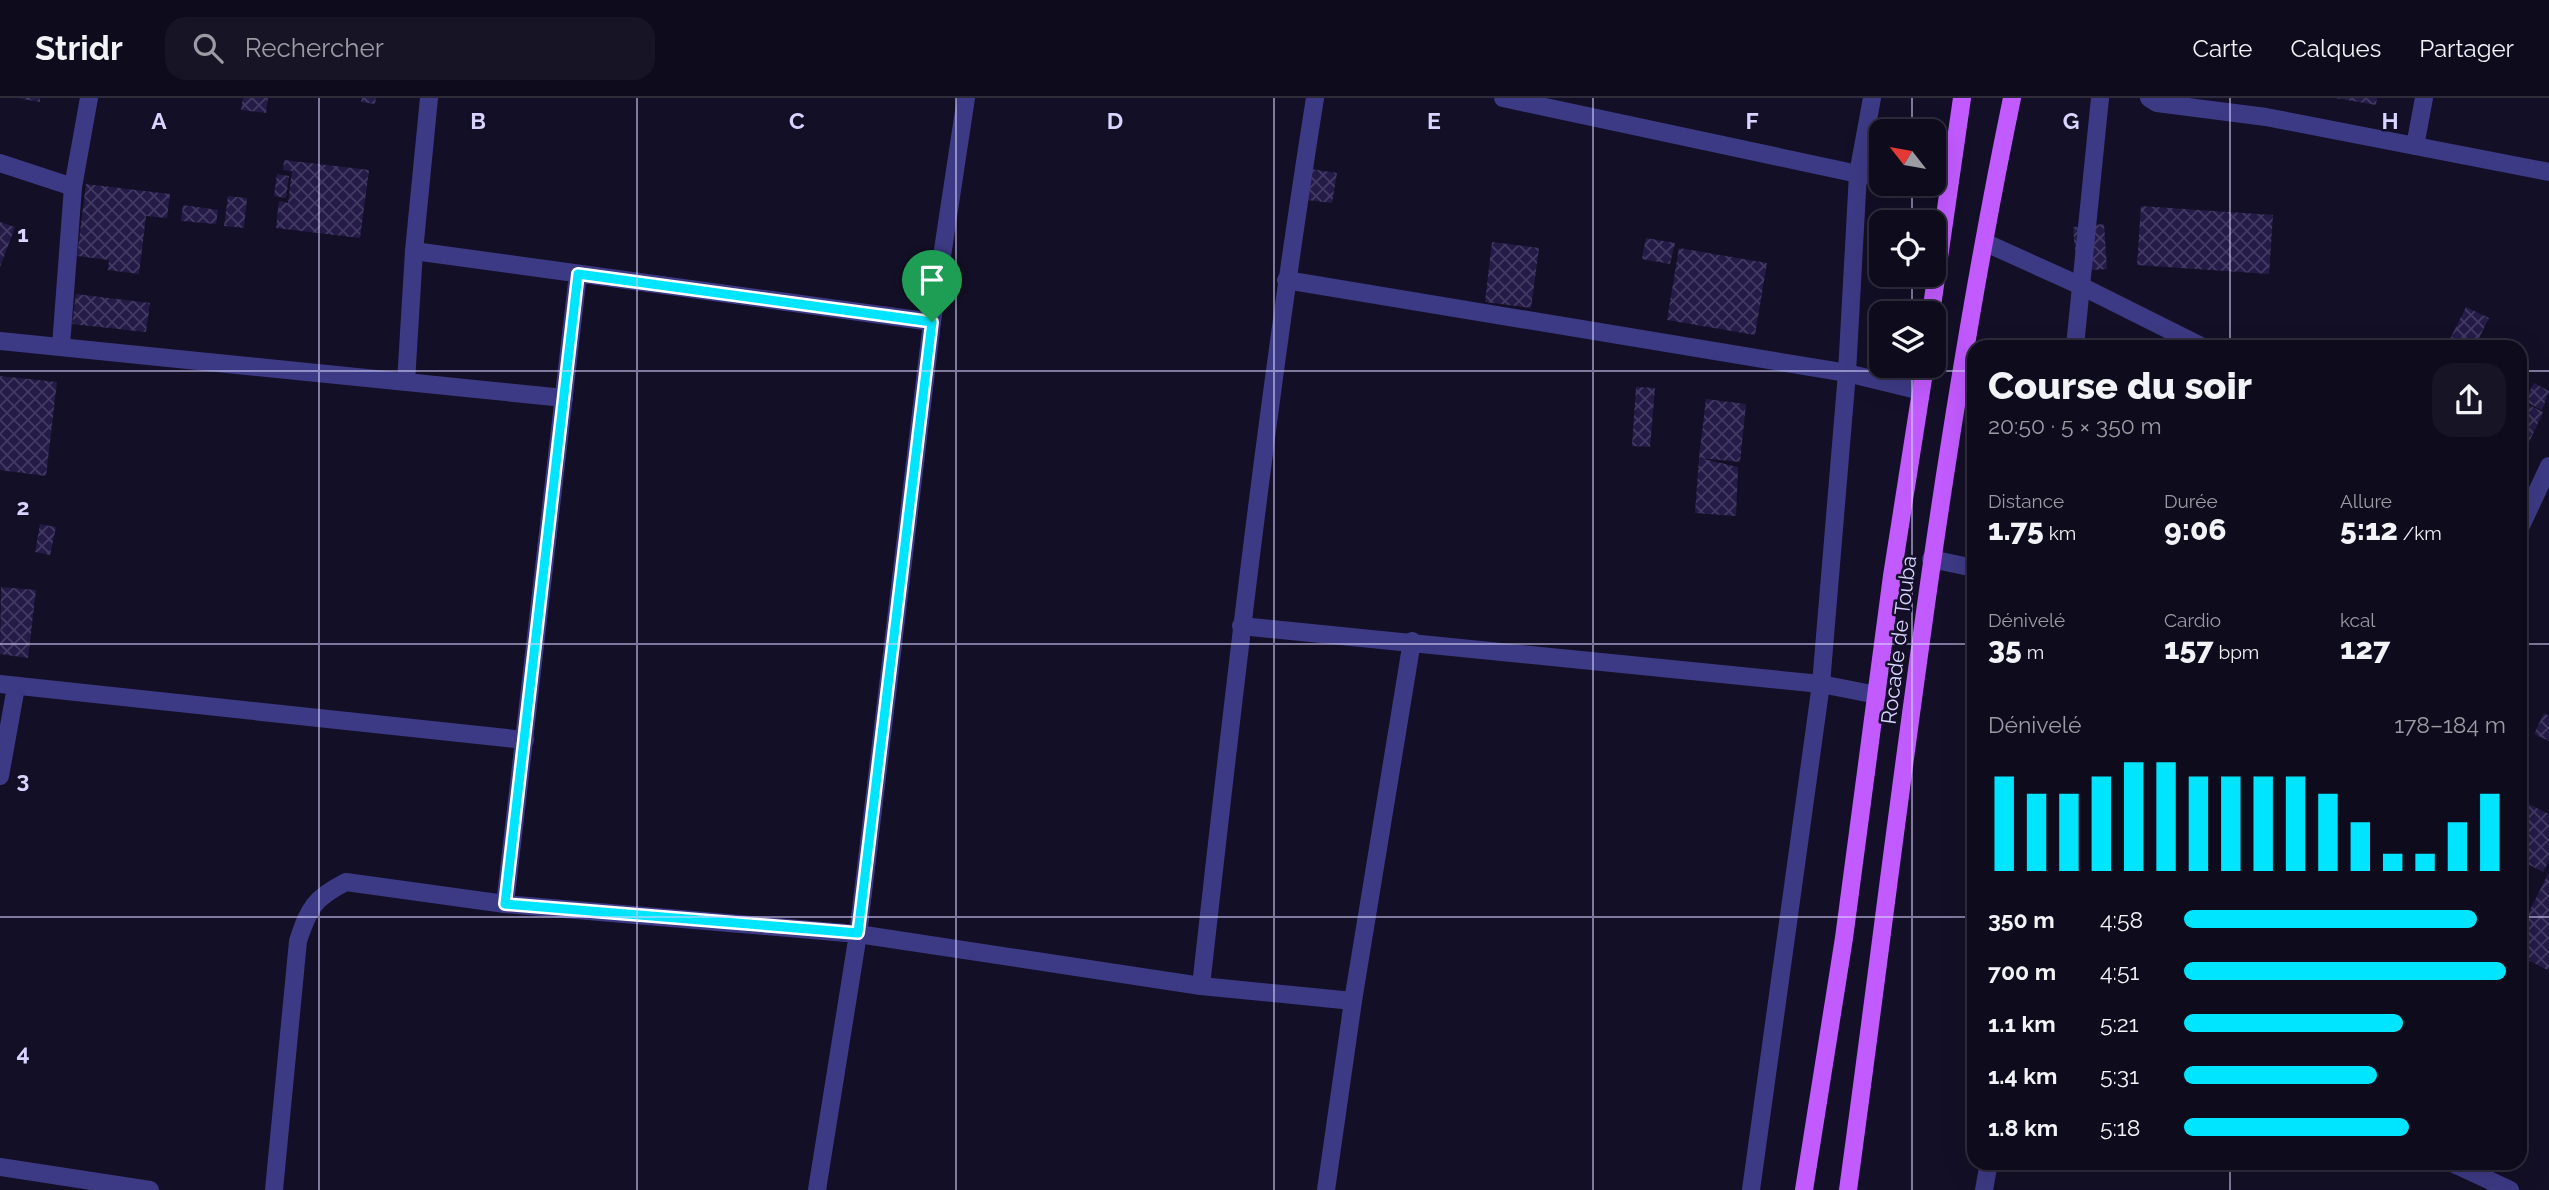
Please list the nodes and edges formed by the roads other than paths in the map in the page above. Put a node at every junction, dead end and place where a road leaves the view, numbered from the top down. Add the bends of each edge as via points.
1 (89, 98) edge
2 (429, 98) edge
3 (966, 98) edge
4 (1315, 98) edge
5 (1503, 98) edge
6 (1872, 98) edge
7 (1962, 98) edge
8 (2012, 98) edge
9 (2099, 98) edge
10 (2149, 98) edge
11 (2424, 98) edge
12 (2415, 146) junction
13 (0, 163) edge
14 (1946, 163) edge
15 (2549, 172) edge
16 (1858, 174) junction
17 (1869, 175) edge
18 (73, 187) junction
19 (1941, 196) edge
20 (1986, 243) junction
21 (414, 251) junction
22 (578, 274) junction
23 (1286, 281) junction
24 (2079, 285) junction
25 (1932, 301) edge
26 (932, 322) junction
27 (2075, 340) edge
28 (2189, 340) edge
29 (0, 341) edge
30 (61, 346) junction
31 (1847, 373) junction
32 (1923, 378) edge
33 (406, 382) junction
34 (1921, 391) junction
35 (564, 398) junction
36 (2549, 466) edge
37 (2527, 508) edge
38 (1931, 559) junction
39 (1967, 567) edge
40 (1241, 626) junction
41 (1412, 641) junction
42 (1821, 684) junction
43 (8, 685) edge
44 (1877, 695) junction
45 (526, 740) junction
46 (0, 776) edge
47 (505, 904) junction
48 (858, 933) junction
49 (1201, 986) junction
50 (1353, 1001) junction
51 (0, 1167) edge
52 (1988, 1170) edge
53 (2467, 1170) edge
54 (150, 1190) edge
55 (274, 1190) edge
56 (817, 1190) edge
57 (1326, 1190) edge
58 (1751, 1190) edge
59 (1804, 1190) edge
60 (1848, 1190) edge
61 (1984, 1190) edge
62 (2510, 1190) edge

1 - 18 street
2 - 21 street
3 - 26 street
4 - 23 street
5 - 16 street
6 - 16 street
7 - 14 main road
8 - 20 main road, Rocade de Touba
9 - 24 street
10 - 12 street
11 - 12 street
12 - 15 street
13 - 18 street
16 - 17 street
16 - 31 street
18 - 30 street
19 - 25 main road
20 - 24 street
20 - 38 main road, Rocade de Touba
21 - 22 street
21 - 33 street
22 - 26 street
22 - 35 street
23 - 31 street
23 - 40 street
24 - 27 street
24 - 28 street
26 - 48 street
29 - 30 street
30 - 33 street
31 - 34 street
31 - 42 street
32 - 34 main road, Rocade de Touba
33 - 35 street
34 - 44 main road, Rocade de Touba
35 - 45 street
36 - 37 street
38 - 39 street
38 - 60 main road, Rocade de Touba
40 - 41 street
40 - 49 street
41 - 42 street
41 - 50 street
42 - 44 street
42 - 58 street
43 - 45 street
43 - 46 street
44 - 59 main road, Rocade de Touba
45 - 47 street
47 - 48 street
47 - 55 street via 346,882 309,909 298,942
48 - 49 street
48 - 56 street
49 - 50 street
50 - 57 street
51 - 54 street
52 - 61 street
53 - 62 street

